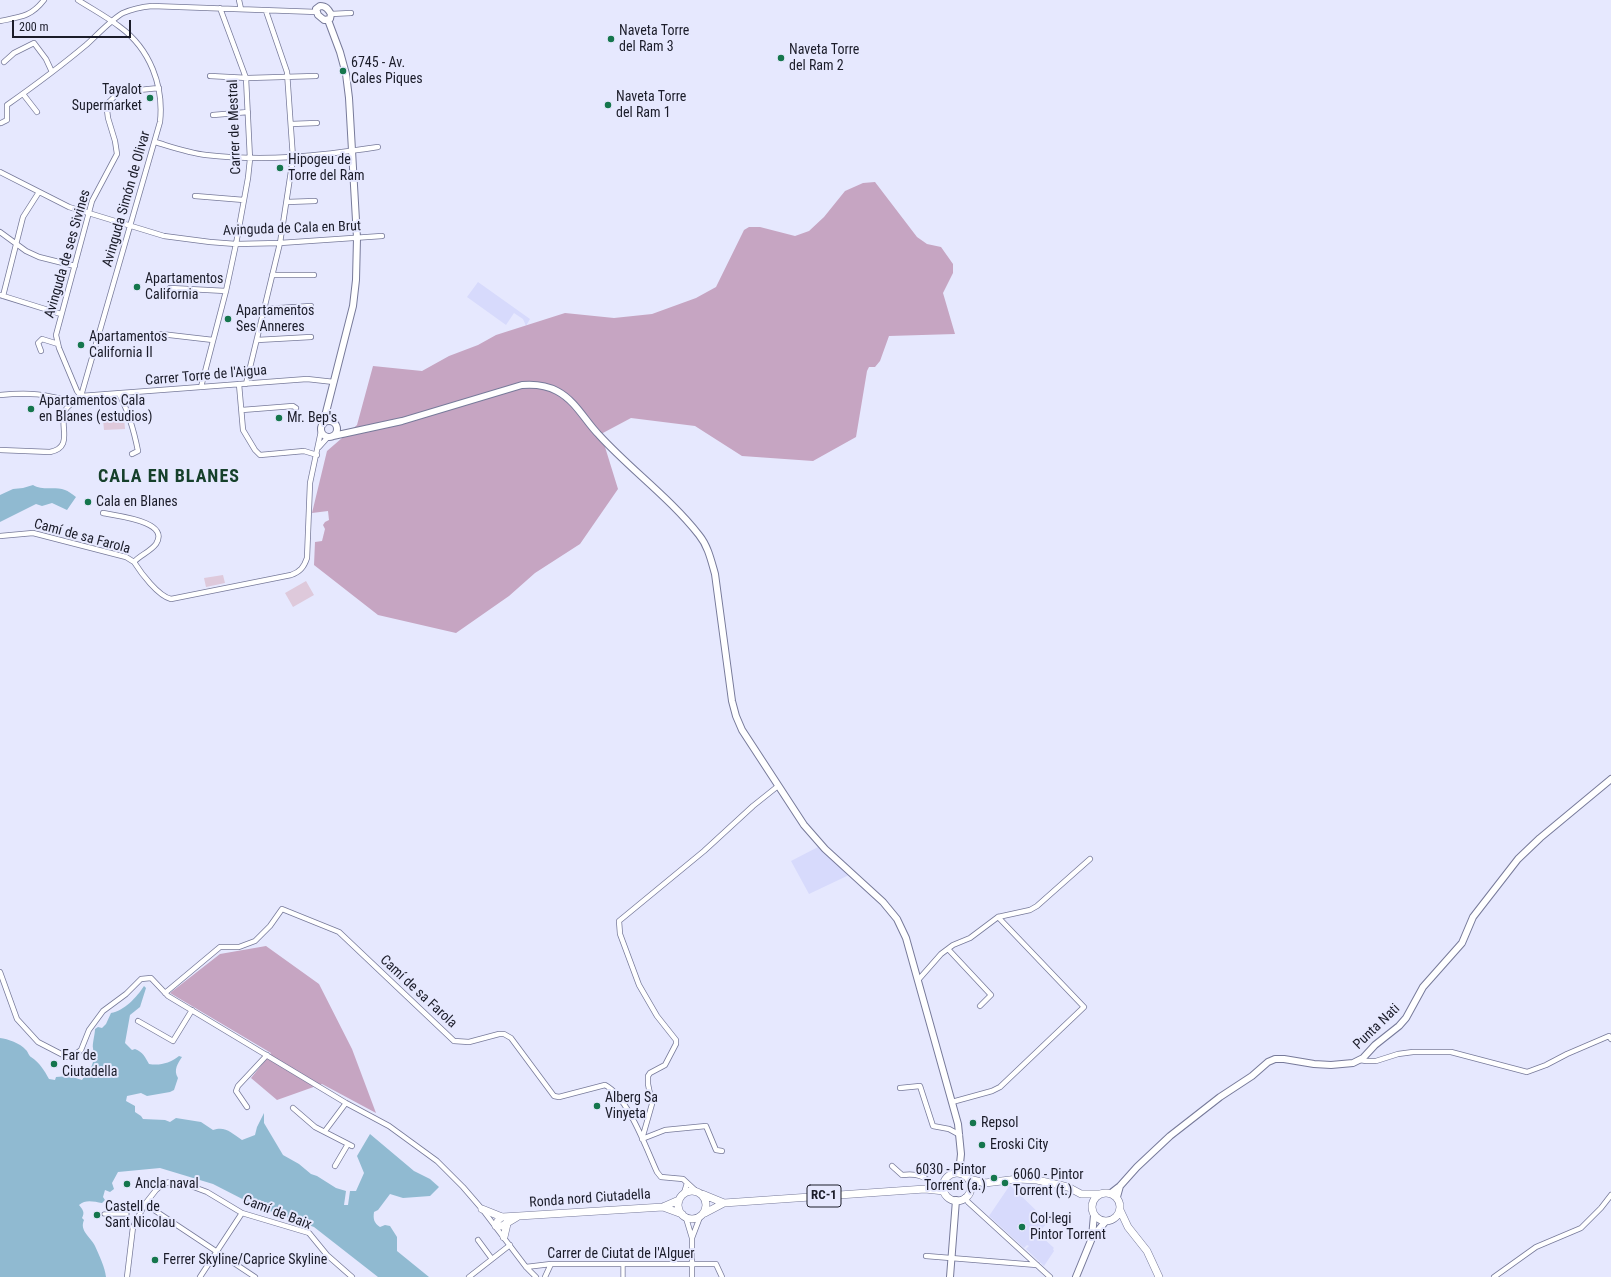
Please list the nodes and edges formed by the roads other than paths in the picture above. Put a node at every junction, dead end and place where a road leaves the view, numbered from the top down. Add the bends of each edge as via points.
1 (44, 0) edge
2 (78, 0) edge
3 (239, 0) edge
4 (322, 3) edge
5 (220, 8) junction
6 (241, 9) junction
7 (266, 11) junction
8 (317, 12) junction
9 (351, 13) dead end
10 (331, 14) junction
11 (328, 20) junction
12 (0, 21) edge
13 (112, 22) junction
14 (4, 62) dead end
15 (52, 72) junction
16 (210, 76) dead end
17 (316, 76) dead end
18 (246, 78) junction
19 (288, 78) junction
20 (159, 88) junction
21 (23, 94) junction
22 (37, 112) dead end
23 (248, 112) junction
24 (213, 115) dead end
25 (317, 123) dead end
26 (1, 124) dead end
27 (291, 124) junction
28 (155, 142) junction
29 (378, 147) dead end
30 (353, 151) junction
31 (250, 158) junction
32 (294, 158) junction
33 (0, 172) edge
34 (39, 192) junction
35 (195, 196) dead end
36 (244, 200) junction
37 (315, 201) dead end
38 (287, 202) junction
39 (90, 214) junction
40 (130, 226) junction
41 (0, 232) edge
42 (382, 236) dead end
43 (357, 238) junction
44 (16, 243) junction
45 (280, 243) junction
46 (236, 244) junction
47 (75, 266) junction
48 (272, 275) junction
49 (314, 275) dead end
50 (170, 288) dead end
51 (226, 292) junction
52 (2, 296) edge
53 (311, 306) dead end
54 (264, 309) junction
55 (61, 314) junction
56 (161, 334) dead end
57 (311, 337) dead end
58 (213, 340) junction
59 (257, 340) junction
60 (58, 344) junction
61 (41, 351) dead end
62 (334, 382) junction
63 (239, 384) junction
64 (246, 384) junction
65 (201, 387) junction
66 (119, 394) junction
67 (0, 395) edge
68 (80, 396) junction
69 (60, 398) junction
70 (330, 400) junction
71 (74, 402) junction
72 (296, 408) dead end
73 (242, 410) junction
74 (65, 412) junction
75 (333, 423) junction
76 (322, 428) junction
77 (351, 431) junction
78 (331, 436) junction
79 (0, 450) edge
80 (317, 453) junction
81 (132, 454) dead end
82 (103, 512) dead end
83 (0, 536) edge
84 (134, 562) junction
85 (1611, 779) edge
86 (778, 786) junction
87 (1090, 859) dead end
88 (998, 917) junction
89 (948, 949) junction
90 (0, 972) edge
91 (919, 979) junction
92 (165, 993) junction
93 (980, 1006) dead end
94 (192, 1010) junction
95 (138, 1021) dead end
96 (1611, 1039) edge
97 (267, 1055) junction
98 (1360, 1060) junction
99 (900, 1088) dead end
100 (952, 1102) junction
101 (346, 1103) junction
102 (247, 1107) dead end
103 (293, 1108) dead end
104 (325, 1131) junction
105 (960, 1135) junction
106 (642, 1139) junction
107 (722, 1151) dead end
108 (335, 1166) dead end
109 (892, 1166) dead end
110 (959, 1173) junction
111 (968, 1179) junction
112 (945, 1181) junction
113 (687, 1182) junction
114 (985, 1183) junction
115 (936, 1186) junction
116 (924, 1189) junction
117 (944, 1191) junction
118 (684, 1193) junction
119 (699, 1193) junction
120 (1082, 1194) junction
121 (1100, 1194) junction
122 (1114, 1195) junction
123 (1611, 1195) edge
124 (967, 1196) junction
125 (679, 1200) junction
126 (956, 1200) junction
127 (724, 1203) junction
128 (146, 1204) junction
129 (1092, 1206) junction
130 (662, 1207) junction
131 (482, 1209) junction
132 (1120, 1210) junction
133 (242, 1213) junction
134 (104, 1214) dead end
135 (127, 1214) dead end
136 (702, 1215) junction
137 (1094, 1215) junction
138 (519, 1216) junction
139 (684, 1216) junction
140 (502, 1217) junction
141 (1107, 1221) junction
142 (507, 1224) junction
143 (496, 1226) junction
144 (1128, 1227) junction
145 (504, 1237) junction
146 (692, 1238) junction
147 (1092, 1238) junction
148 (478, 1240) dead end
149 (510, 1245) junction
150 (217, 1251) junction
151 (926, 1256) dead end
152 (492, 1259) junction
153 (952, 1259) junction
154 (551, 1264) junction
155 (623, 1264) junction
156 (692, 1264) junction
157 (1037, 1265) junction
158 (526, 1267) junction
159 (248, 1275) edge
160 (127, 1277) edge
161 (200, 1277) edge
162 (255, 1277) edge
163 (352, 1277) edge
164 (469, 1277) edge
165 (536, 1277) edge
166 (545, 1277) edge
167 (622, 1277) edge
168 (692, 1277) edge
169 (722, 1277) edge
170 (950, 1277) edge
171 (1050, 1277) edge
172 (1076, 1277) edge
173 (1159, 1277) edge
174 (1494, 1277) edge

1 - 12 street via 31,14
2 - 13 street, Avinguda Simón de Olivar
3 - 6 street
4 - 8 street
4 - 10 street
5 - 6 street
5 - 13 street via 141,7 123,13
5 - 18 street, Carrer de Mestral
6 - 7 street
7 - 8 street
7 - 19 street
8 - 11 street via 320,17
9 - 10 street
10 - 11 street
11 - 30 street via 346,74
13 - 15 street
13 - 20 street, Avinguda Simón de Olivar via 130,35 141,48 153,68
14 - 15 street via 14,53 34,43
15 - 21 street
16 - 18 street
17 - 19 street
18 - 19 street
18 - 23 street, Carrer de Mestral
19 - 27 street
20 - 28 street, Avinguda Simón de Olivar via 161,113
20 - 39 street, Avinguda de ses Sivines via 119,92 108,103 106,110 117,154 95,194
21 - 22 street
21 - 26 street via 7,105 7,120
23 - 24 street
23 - 31 street, Carrer de Mestral
25 - 27 street
27 - 32 street
28 - 31 street via 205,155
28 - 40 street, Avinguda Simón de Olivar
29 - 30 street
30 - 32 street
30 - 43 street
31 - 32 street
31 - 36 street, Carrer de Mestral
32 - 38 street
33 - 34 street, Avinguda de Cala en Brut
34 - 39 street, Avinguda de Cala en Brut
34 - 44 street via 23,217
35 - 36 street
36 - 46 street, Carrer de Mestral
37 - 38 street
38 - 45 street
39 - 40 street, Avinguda de Cala en Brut
39 - 47 street, Avinguda de ses Sivines
40 - 46 street, Avinguda de Cala en Brut via 164,236
40 - 68 street, Avinguda Simón de Olivar
41 - 44 street
42 - 43 street, Avinguda de Cala en Brut
43 - 45 street, Avinguda de Cala en Brut
43 - 62 street via 356,280 352,306
44 - 47 street via 26,251
44 - 52 street
45 - 46 street, Avinguda de Cala en Brut
45 - 48 street
46 - 51 street, Carrer de Mestral
47 - 55 street, Avinguda de ses Sivines
48 - 49 street
48 - 54 street
50 - 51 street
51 - 58 street, Carrer de Mestral
52 - 55 street
53 - 54 street
54 - 59 street
55 - 60 street, Avinguda de ses Sivines via 56,335
56 - 58 street
57 - 59 street
58 - 65 street, Carrer de Mestral
59 - 64 street
60 - 61 street via 42,339 38,343
60 - 68 street, Avinguda de ses Sivines
62 - 64 street, Carrer Torre de l'Aigua via 307,379
62 - 70 street
63 - 64 street, Carrer Torre de l'Aigua
63 - 65 street, Carrer Torre de l'Aigua
63 - 73 street
65 - 66 street, Carrer Torre de l'Aigua
66 - 68 street, Carrer Torre de l'Aigua
66 - 81 street via 134,430 138,451
67 - 69 street via 24,393
68 - 71 street
69 - 71 street
69 - 74 street
70 - 75 street
70 - 76 street
71 - 74 street
72 - 73 street via 293,406
73 - 80 street via 243,430 260,455 304,451
74 - 79 street via 64,440 62,447 57,451
75 - 76 street via 328,422
75 - 77 street
75 - 78 street via 337,430
76 - 78 street via 323,434
76 - 80 street
77 - 78 street
77 - 86 street via 402,421 522,385 547,387 570,400 599,435 700,536 710,555 715,574 736,716 742,730
78 - 80 street via 323,442
80 - 84 street via 310,483 307,558 299,572 171,599 162,595
82 - 84 street via 148,523 155,528 158,538 156,544
83 - 84 street, Camí de sa Farola via 33,533 126,557
85 - 98 street, Punta Nati via 1518,859 1473,917 1462,943 1423,987 1406,1018
86 - 91 street via 804,825 825,849 882,902 897,920 906,938
86 - 106 street via 619,921 620,934 639,985 657,1016 676,1040 665,1065 648,1076 652,1104
87 - 88 street via 1037,906
88 - 89 street via 970,938
88 - 100 street via 1084,1007 1000,1087
89 - 91 street via 935,959
89 - 93 street via 991,995
90 - 92 street via 17,1019 38,1042 67,1057 73,1056 82,1048 89,1030 103,1011 141,979 151,978
91 - 100 street
92 - 94 street
92 - 106 street, Camí de sa Farola via 220,947 240,947 255,941 282,909 339,932 454,1041 469,1042 499,1034 511,1038 554,1096 609,1086 625,1103
94 - 95 street via 173,1041
94 - 97 street
96 - 98 street via 1609,1036 1527,1072 1452,1052 1412,1052 1376,1060
97 - 101 street
97 - 102 street via 236,1091
98 - 122 street, Punta Nati via 1331,1065 1284,1059 1268,1062 1170,1136 1137,1167
99 - 105 street via 920,1086 933,1126 949,1129
100 - 105 street
101 - 104 street
101 - 131 street via 389,1126 436,1161
103 - 104 street via 316,1127
104 - 108 street via 350,1145
105 - 110 street
106 - 107 street via 665,1130 706,1126 716,1150
106 - 113 street, Camí de sa Farola via 661,1177 683,1179
109 - 115 street via 902,1175 915,1174
110 - 111 main road
110 - 112 main road, RC-1 via 951,1174
111 - 114 main road
111 - 124 main road via 971,1187
112 - 115 main road, RC-1
112 - 117 main road
113 - 118 street
113 - 119 street
114 - 120 main road via 1018,1179 1037,1180 1068,1187
114 - 124 main road
115 - 116 main road, RC-1
116 - 117 main road, RC-1
116 - 127 main road, RC-1
117 - 126 main road via 948,1197
118 - 119 main road
118 - 125 main road
119 - 127 main road, RC-1
119 - 136 main road via 707,1204
120 - 121 main road
120 - 129 main road
121 - 122 main road
121 - 129 main road via 1094,1199
122 - 132 main road via 1120,1203
123 - 174 street via 1581,1228 1536,1247
124 - 126 main road
124 - 157 street via 968,1202
125 - 130 main road, Ronda nord Ciutadella / RC-1
125 - 139 main road via 679,1210
126 - 153 street
127 - 136 main road, RC-1
128 - 133 street, Camí de Baix via 163,1184 183,1183 206,1192
128 - 150 street
128 - 160 street, Camí de Baix via 133,1227
129 - 137 main road
130 - 138 main road, Ronda nord Ciutadella / RC-1
130 - 139 main road, Ronda nord Ciutadella / RC-1
131 - 140 main road, RC-1
131 - 143 street
132 - 141 main road via 1116,1217
132 - 144 main road
133 - 150 street
133 - 163 street, Camí de Baix via 309,1233 327,1256
134 - 135 street
136 - 139 main road, RC-1 via 692,1219
136 - 146 street
137 - 141 main road via 1101,1221
137 - 147 street
138 - 140 main road, RC-1
138 - 142 main road
139 - 146 street
140 - 143 main road
141 - 144 main road
141 - 147 street
142 - 143 main road
142 - 145 main road
143 - 145 street
144 - 173 main road via 1147,1251
145 - 149 street
146 - 156 street
147 - 172 street
148 - 152 street
149 - 152 street
149 - 158 street
150 - 159 street
150 - 161 street
151 - 153 street
152 - 164 street
153 - 157 street
153 - 170 street
154 - 155 street, Carrer de Ciutat de l'Alguer
154 - 158 street, Carrer de Ciutat de l'Alguer
154 - 166 street
155 - 156 street, Carrer de Ciutat de l'Alguer
155 - 167 street
156 - 168 street
156 - 169 street, Carrer de Ciutat de l'Alguer via 716,1264
157 - 171 street
158 - 165 street
159 - 162 street

